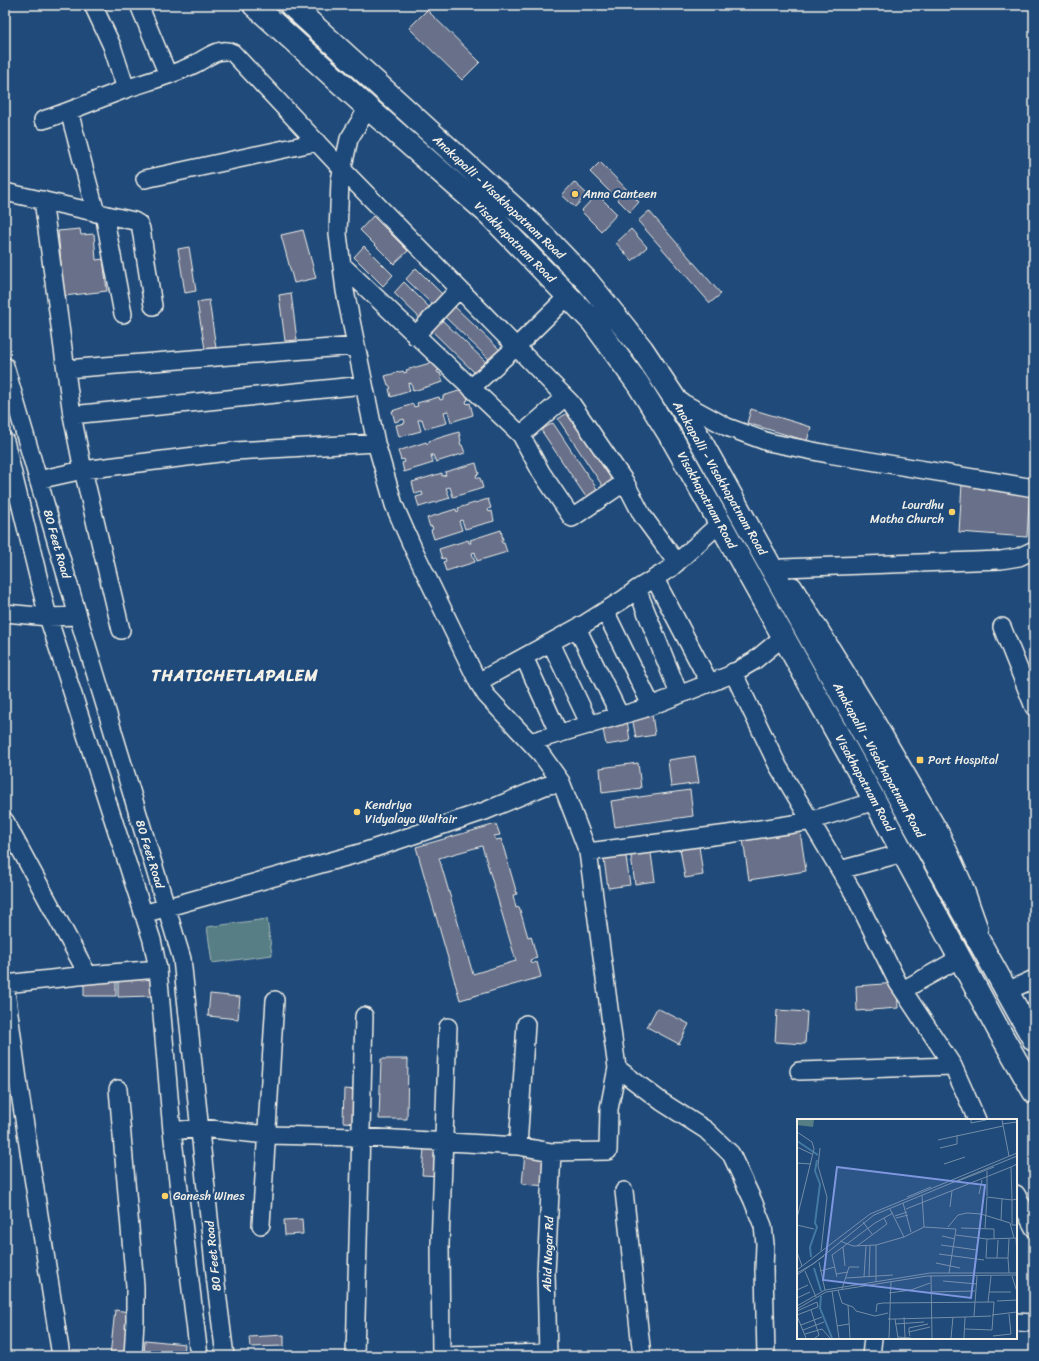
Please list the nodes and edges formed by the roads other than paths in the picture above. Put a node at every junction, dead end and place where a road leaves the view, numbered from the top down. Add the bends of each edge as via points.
1 (93, 5) edge
2 (139, 5) edge
3 (254, 5) edge
4 (290, 5) edge
5 (168, 75) junction
6 (126, 89) junction
7 (368, 108) junction
8 (69, 111) junction
9 (43, 120) dead end
10 (317, 142) junction
11 (342, 169) junction
12 (145, 179) dead end
13 (5, 192) edge
14 (43, 200) junction
15 (100, 213) junction
16 (342, 265) junction
17 (459, 288) junction
18 (568, 296) junction
19 (153, 306) dead end
20 (123, 314) dead end
21 (415, 336) junction
22 (356, 346) junction
23 (516, 347) junction
24 (5, 366) edge
25 (66, 369) junction
26 (364, 385) junction
27 (471, 388) junction
28 (565, 397) junction
29 (676, 399) junction
30 (72, 415) junction
31 (521, 435) junction
32 (5, 441) edge
33 (376, 443) junction
34 (83, 470) junction
35 (38, 480) junction
36 (625, 482) junction
37 (724, 483) junction
38 (1034, 488) edge
39 (720, 523) junction
40 (1034, 550) edge
41 (677, 563) junction
42 (782, 568) junction
43 (655, 579) junction
44 (637, 589) junction
45 (605, 611) junction
46 (5, 613) edge
47 (78, 616) junction
48 (48, 617) junction
49 (1002, 627) dead end
50 (577, 628) junction
51 (121, 630) dead end
52 (783, 637) junction
53 (551, 643) junction
54 (524, 657) junction
55 (734, 672) junction
56 (478, 682) junction
57 (709, 682) junction
58 (679, 694) junction
59 (651, 705) junction
60 (1034, 707) edge
61 (620, 716) junction
62 (590, 725) junction
63 (559, 734) junction
64 (530, 742) junction
65 (561, 782) junction
66 (875, 801) junction
67 (5, 820) edge
68 (812, 821) junction
69 (588, 852) junction
70 (903, 853) junction
71 (840, 870) junction
72 (166, 907) junction
73 (143, 914) junction
74 (960, 958) junction
75 (991, 962) junction
76 (158, 970) junction
77 (88, 975) junction
78 (1034, 979) edge
79 (5, 984) edge
80 (903, 990) junction
81 (1007, 991) junction
82 (275, 1000) dead end
83 (364, 1016) dead end
84 (526, 1024) dead end
85 (448, 1027) dead end
86 (1031, 1027) edge
87 (998, 1028) junction
88 (953, 1066) junction
89 (617, 1068) junction
90 (799, 1071) dead end
91 (1030, 1084) edge
92 (118, 1089) dead end
93 (1034, 1101) edge
94 (977, 1119) edge
95 (201, 1128) junction
96 (172, 1131) junction
97 (267, 1135) junction
98 (360, 1137) junction
99 (445, 1143) junction
100 (518, 1146) junction
101 (552, 1152) junction
102 (624, 1191) dead end
103 (1017, 1196) edge
104 (261, 1225) dead end
105 (1034, 1228) edge
106 (1017, 1322) edge
107 (1034, 1323) edge
108 (873, 1339) edge
109 (548, 1355) edge
110 (61, 1356) edge
111 (132, 1356) edge
112 (199, 1356) edge
113 (225, 1356) edge
114 (355, 1356) edge
115 (440, 1356) edge
116 (642, 1356) edge
117 (766, 1356) edge
118 (871, 1356) edge

1 - 6 street via 112,46
2 - 5 street
3 - 7 main road, Visakhapatnam Road
4 - 29 main road, Anakapalli - Visakhapatnam Road via 536,228 588,282 626,328
5 - 6 street
5 - 10 street via 194,65 221,50 228,50
6 - 8 street
7 - 11 street via 349,139
7 - 18 main road, Visakhapatnam Road via 490,215
8 - 9 street
8 - 15 street
10 - 11 street
10 - 12 street
11 - 16 street via 338,234
11 - 17 street
13 - 14 street
14 - 15 street
14 - 25 street
15 - 19 street via 134,221 141,229
15 - 20 street
16 - 21 street
16 - 22 street
17 - 21 street
17 - 23 street
18 - 23 street
18 - 39 main road, Visakhapatnam Road via 592,321 638,384
21 - 27 street
22 - 25 street
22 - 26 street
23 - 27 street
23 - 28 street
24 - 35 street, 80 Feet Road
25 - 30 street
26 - 30 street
26 - 33 street
27 - 31 street
28 - 31 street
28 - 36 street
29 - 37 main road, Anakapalli - Visakhapatnam Road
29 - 38 street via 727,427 768,442
30 - 34 street
31 - 36 street via 541,472 572,518
32 - 48 street, 80 Feet Road
33 - 34 street via 236,451
33 - 56 street via 394,505
34 - 35 street
34 - 51 street
35 - 47 street, 80 Feet Road
36 - 41 street via 642,515
37 - 42 street
37 - 75 main road, Anakapalli - Visakhapatnam Road
39 - 41 street
39 - 52 main road, Visakhapatnam Road
40 - 42 street via 1019,557 1001,560
41 - 43 street
42 - 75 street via 941,834 963,883
43 - 44 street
43 - 57 street
44 - 45 street
44 - 58 street
45 - 50 street
45 - 59 street
46 - 48 street
47 - 48 street
47 - 72 street, 80 Feet Road
48 - 73 street, 80 Feet Road
49 - 60 street
50 - 53 street
50 - 61 street
52 - 55 street via 754,661
52 - 66 main road, Visakhapatnam Road
53 - 54 street
53 - 62 street
54 - 56 street
54 - 63 street
55 - 57 street
55 - 68 street via 778,766
56 - 64 street via 486,695
57 - 58 street
58 - 59 street
59 - 61 street
61 - 62 street
62 - 63 street
63 - 64 street
64 - 65 street
65 - 69 street
65 - 72 street via 544,786 485,811 360,853
66 - 68 street
66 - 70 main road, Visakhapatnam Road
67 - 77 street
68 - 69 street
68 - 71 street
69 - 89 street
70 - 71 street
70 - 74 main road, Visakhapatnam Road
71 - 80 street
72 - 73 street
72 - 95 street, 80 Feet Road via 182,958
73 - 76 street, 80 Feet Road
74 - 80 street
74 - 87 main road, Visakhapatnam Road
75 - 81 main road, Anakapalli - Visakhapatnam Road
76 - 77 street
76 - 96 street, 80 Feet Road
77 - 79 street
78 - 81 street
79 - 110 street
80 - 88 street
81 - 86 main road, Anakapalli - Visakhapatnam Road
82 - 97 street
83 - 98 street
84 - 100 street
85 - 99 street
86 - 87 street
87 - 91 main road, Visakhapatnam Road
88 - 90 street
88 - 94 street
89 - 101 street via 609,1109 608,1151
89 - 117 street via 662,1102 706,1130 731,1154 763,1226
91 - 93 street
92 - 111 street via 135,1286
95 - 96 street
95 - 97 street
95 - 113 street, 80 Feet Road
96 - 112 street, 80 Feet Road
97 - 98 street
97 - 104 street
98 - 99 street
98 - 114 street
99 - 100 street
99 - 115 street via 440,1245
100 - 101 street
101 - 109 street, Abid Nagar Rd via 546,1273
102 - 116 street
103 - 105 street
106 - 107 street
108 - 118 street
109 - 115 street

